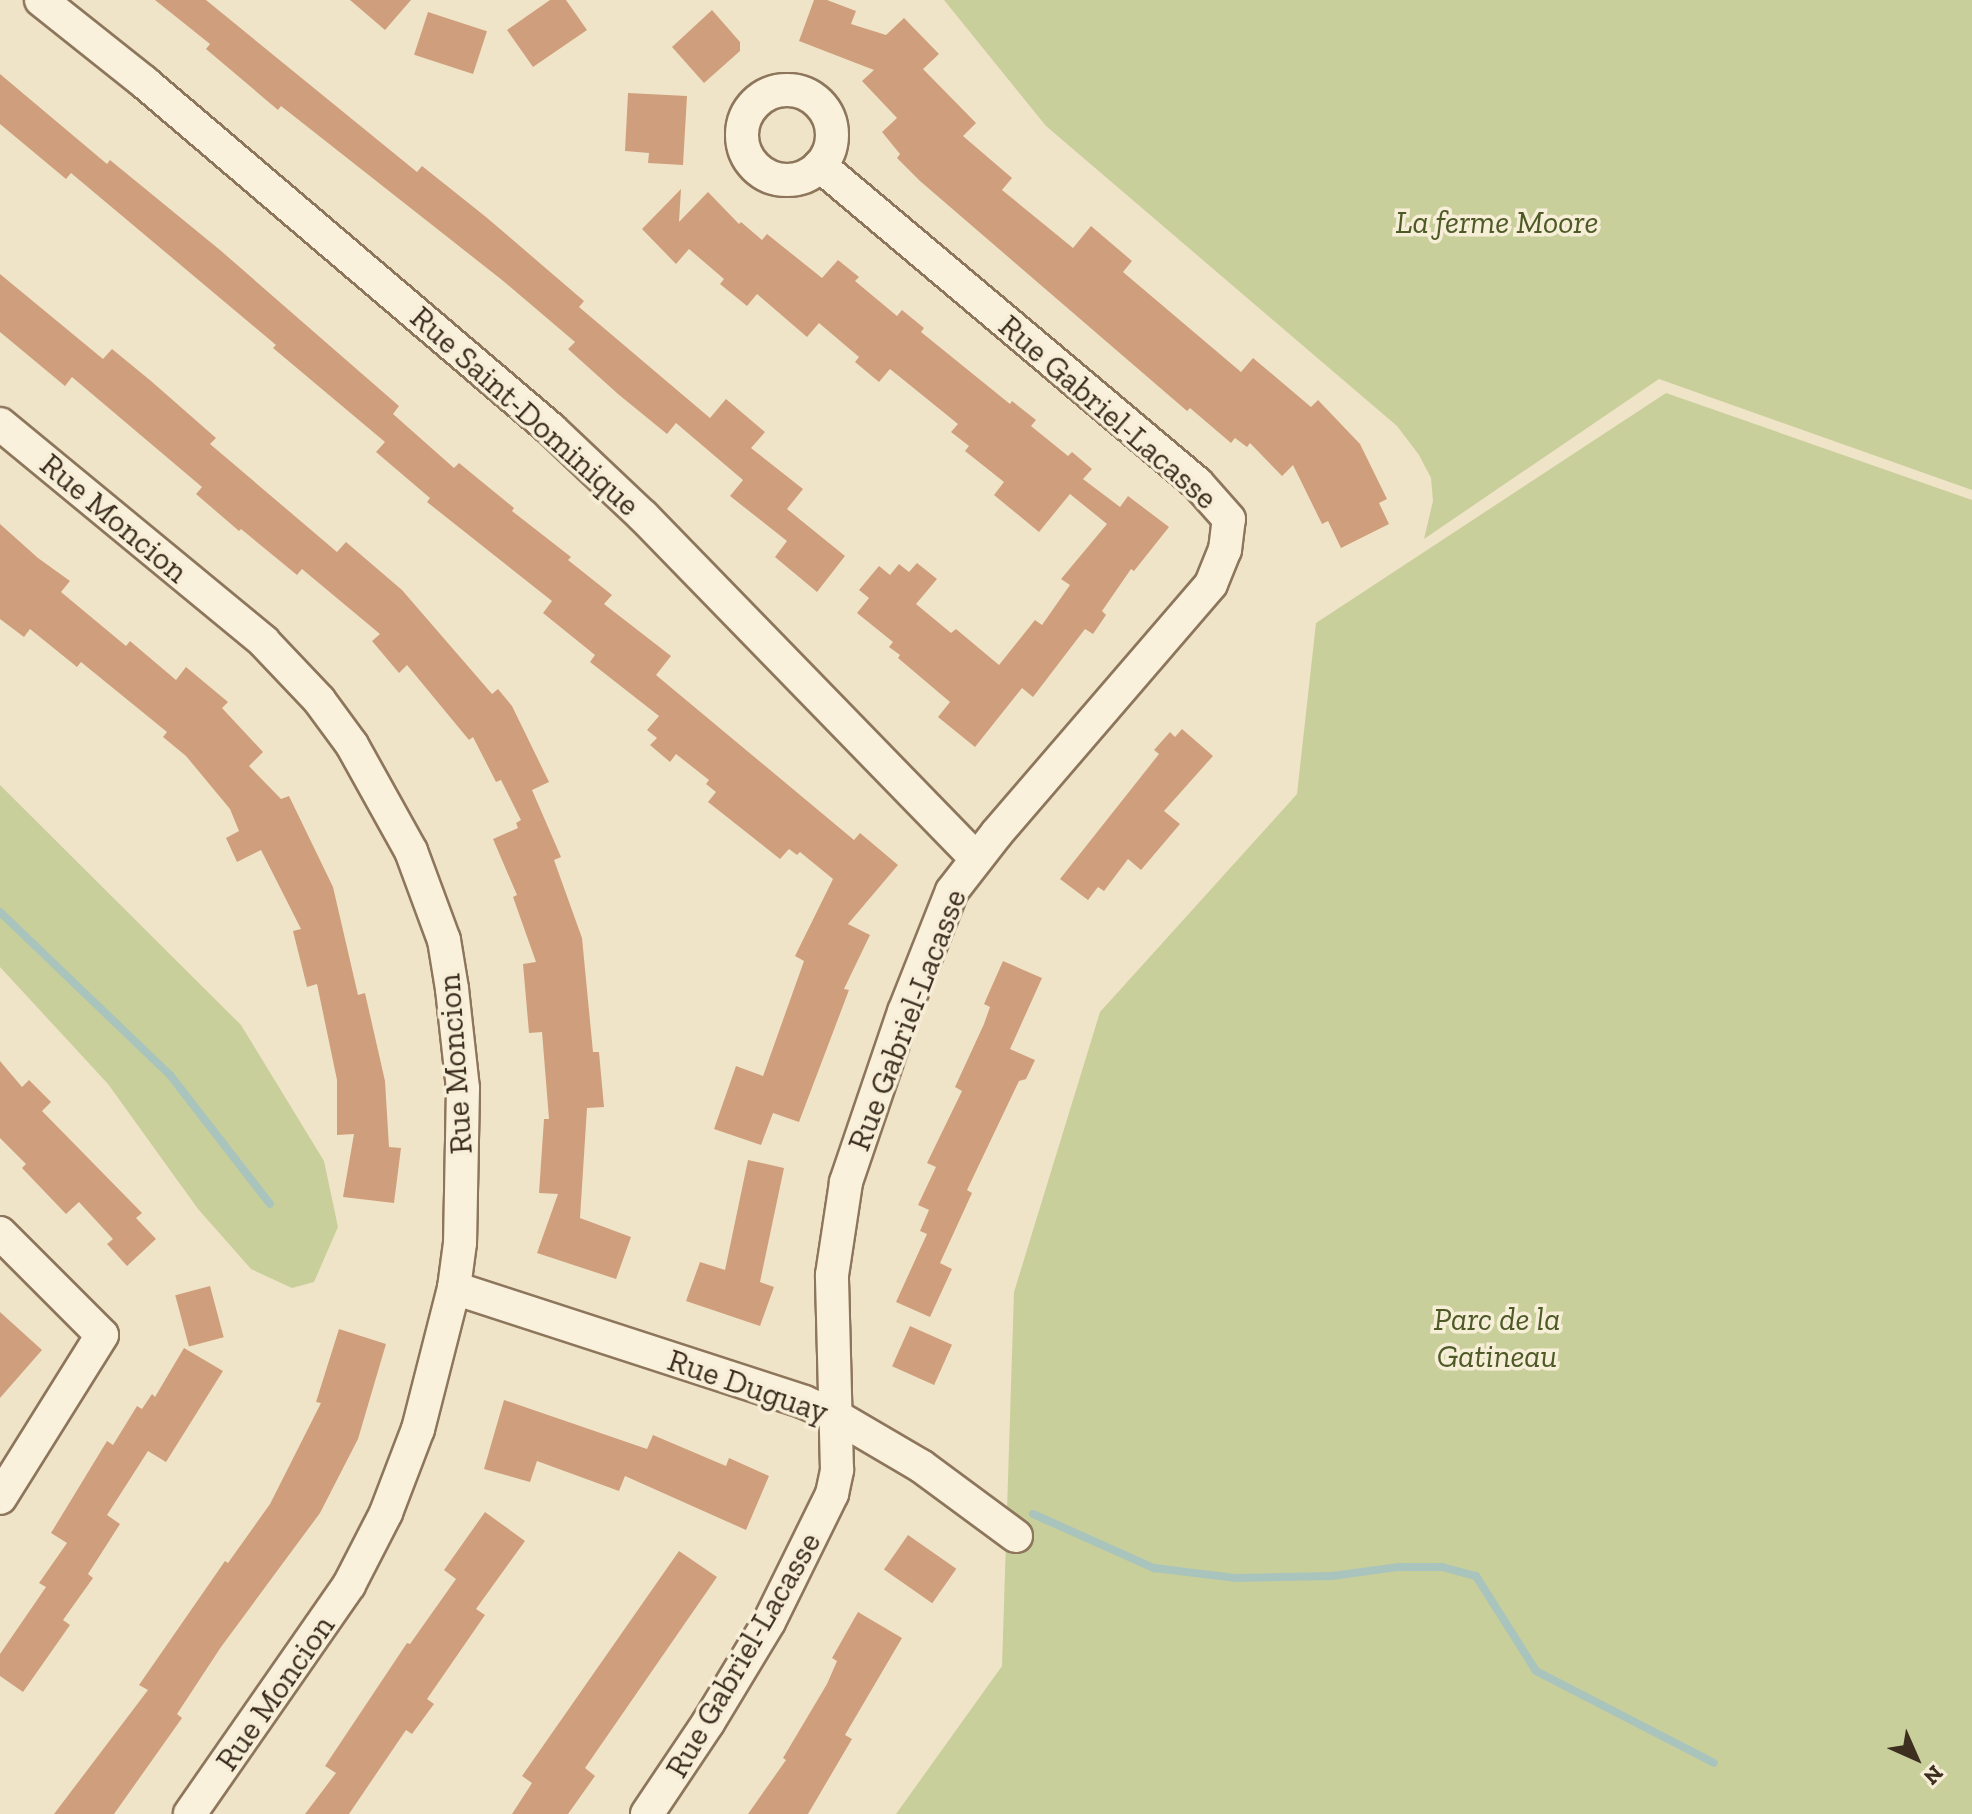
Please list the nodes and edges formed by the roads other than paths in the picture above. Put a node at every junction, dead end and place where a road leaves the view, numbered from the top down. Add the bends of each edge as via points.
1 (41, 0) edge
2 (820, 166) dead end
3 (0, 424) edge
4 (976, 858) junction
5 (0, 1233) edge
6 (454, 1288) junction
7 (834, 1415) junction
8 (0, 1498) edge
9 (1016, 1536) dead end
10 (190, 1814) edge
11 (647, 1814) edge

1 - 4 street, Rue Saint-Dominique via 551,429 643,516
2 - 4 street, Rue Gabriel-Lacasse via 1208,492 1229,519 1225,550 1211,584
3 - 6 street, Rue Moncion via 294,670 385,798 432,901 452,989 464,1140
4 - 7 street, Rue Gabriel-Lacasse via 952,891 846,1182 832,1275
5 - 8 street via 102,1335
6 - 7 street, Rue Duguay
6 - 10 street, Rue Moncion via 418,1429 369,1548
7 - 9 street, Rue Duguay via 921,1466
7 - 11 street, Rue Gabriel-Lacasse via 837,1470 820,1525 742,1669

